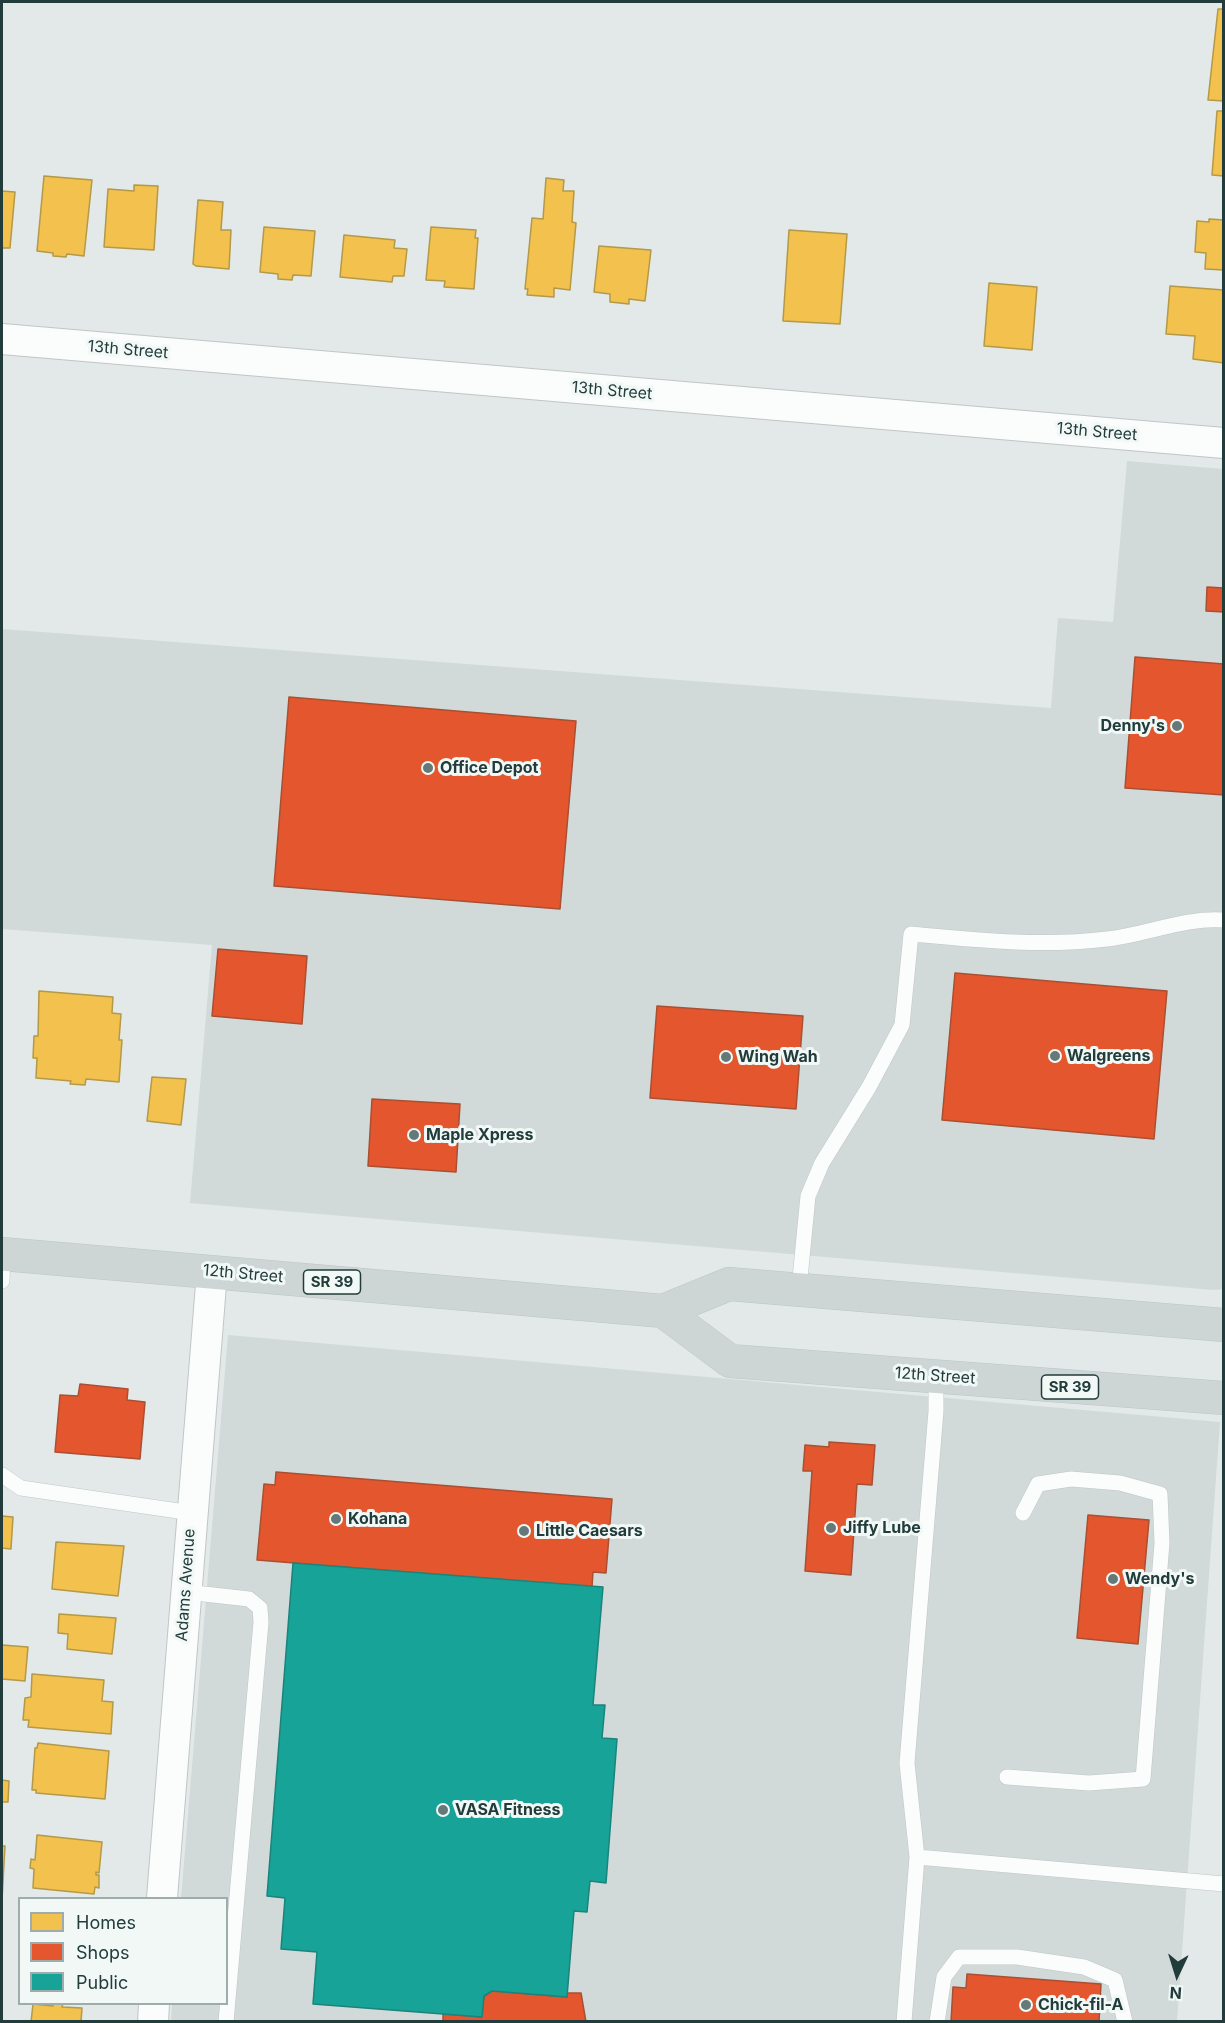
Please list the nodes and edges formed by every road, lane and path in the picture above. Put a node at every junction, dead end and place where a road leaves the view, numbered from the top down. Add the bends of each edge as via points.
1 (2, 339) edge
2 (1224, 442) edge
3 (1224, 920) edge
4 (2, 1263) edge
5 (212, 1272) junction
6 (799, 1289) junction
7 (663, 1311) junction
8 (1224, 1326) edge
9 (936, 1376) junction
10 (1224, 1398) edge
11 (2, 1475) edge
12 (1023, 1513) dead end
13 (192, 1514) junction
14 (186, 1592) junction
15 (1007, 1777) dead end
16 (917, 1857) junction
17 (1224, 1884) edge
18 (162, 1897) edge
19 (228, 1999) edge
20 (154, 2005) edge
21 (227, 2005) edge
22 (153, 2022) edge
23 (226, 2022) edge
24 (904, 2022) edge
25 (937, 2022) edge
26 (1125, 2022) edge

1 - 2 street, 13th Street
3 - 6 lane via 1205,919 1107,939 1007,943 911,934 902,1025 822,1162 808,1196
4 - 5 main road, 12th Street / SR 39
5 - 7 main road, 12th Street / SR 39
5 - 13 street, Adams Avenue
6 - 7 main road, 12th Street / SR 39 via 729,1284
6 - 8 main road, 12th Street / SR 39
7 - 9 main road, 12th Street / SR 39 via 730,1361
9 - 10 main road, 12th Street / SR 39
9 - 16 lane via 907,1763
11 - 13 lane via 21,1488
12 - 15 lane via 1038,1484 1071,1479 1120,1483 1160,1494 1162,1544 1143,1779 1089,1783
13 - 14 street, Adams Avenue
14 - 18 street, Adams Avenue
14 - 19 lane via 249,1599 260,1608
16 - 17 lane
16 - 24 lane
20 - 22 street
21 - 23 lane
25 - 26 lane via 944,1977 959,1957 1017,1957 1084,1967 1116,1980

